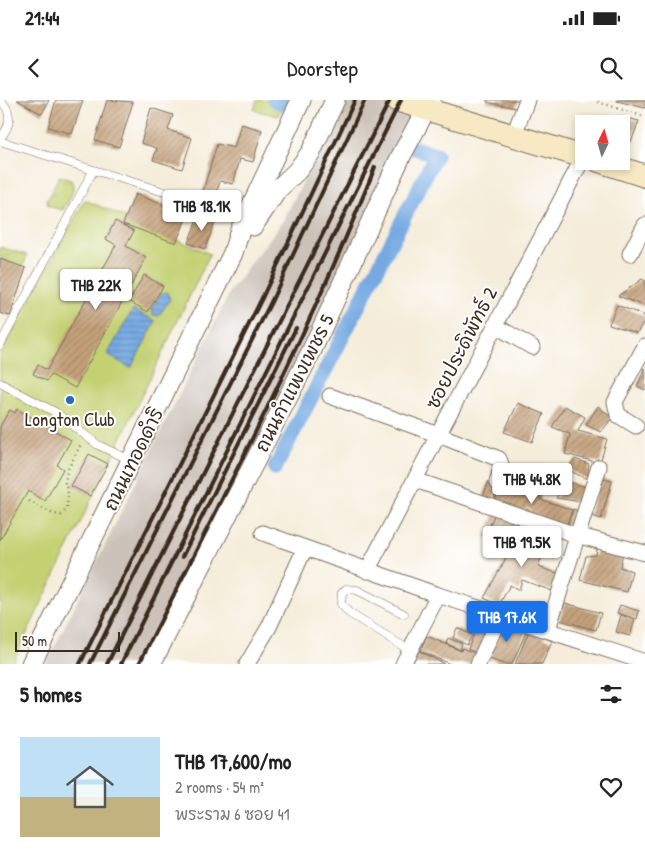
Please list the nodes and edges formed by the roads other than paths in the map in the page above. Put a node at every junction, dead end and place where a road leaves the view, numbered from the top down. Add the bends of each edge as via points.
1 (0, 100) edge
2 (301, 100) edge
3 (335, 100) edge
4 (396, 100) edge
5 (527, 100) edge
6 (429, 105) edge
7 (514, 137) junction
8 (0, 139) edge
9 (575, 154) edge
10 (93, 170) junction
11 (577, 170) edge
12 (627, 170) edge
13 (645, 176) edge
14 (219, 210) dead end
15 (645, 225) edge
16 (233, 253) junction
17 (630, 254) dead end
18 (496, 326) junction
19 (2, 336) edge
20 (0, 345) edge
21 (645, 346) edge
22 (532, 347) dead end
23 (0, 383) edge
24 (330, 396) dead end
25 (636, 426) dead end
26 (439, 434) junction
27 (132, 461) junction
28 (599, 467) dead end
29 (415, 480) junction
30 (497, 482) dead end
31 (263, 533) dead end
32 (576, 534) junction
33 (305, 548) junction
34 (645, 553) edge
35 (371, 565) junction
36 (438, 595) junction
37 (404, 614) dead end
38 (501, 614) junction
39 (548, 629) junction
40 (409, 650) junction
41 (645, 662) edge
42 (31, 664) edge
43 (151, 664) edge
44 (248, 664) edge
45 (403, 664) edge
46 (478, 664) edge

1 - 8 lane via 10,120
2 - 16 street, ถนนเทอดดำริ via 240,230
3 - 16 street, ถนนเทอดดำริ via 311,152 273,196
4 - 6 main road
5 - 7 street
6 - 7 main road
6 - 43 street, ถนนกำแพงเพชร 5 via 400,158 311,352
7 - 9 main road
8 - 10 lane
10 - 14 lane
10 - 19 lane
11 - 18 street, ซอยประดิพัทธ์ 2
12 - 13 main road
15 - 17 street
16 - 27 street, ถนนเทอดดำริ
18 - 22 street
18 - 26 street, ซอยประดิพัทธ์ 2
19 - 20 lane
21 - 25 street via 615,402 618,414
23 - 27 lane via 55,412 98,445
24 - 26 street
26 - 29 street, ซอยประดิพัทธ์ 2
26 - 30 street via 499,459 502,466
27 - 42 street, ถนนเทอดดำริ
28 - 32 street
29 - 32 street
29 - 35 street, ซอยประดิพัทธ์ 2
31 - 33 street
32 - 34 street
32 - 39 street
33 - 35 street
33 - 44 street via 269,627
35 - 36 street
36 - 38 street
36 - 40 street
37 - 40 lane via 357,590 342,593 341,604 349,613
38 - 39 street
38 - 46 street
39 - 41 street
40 - 45 street

